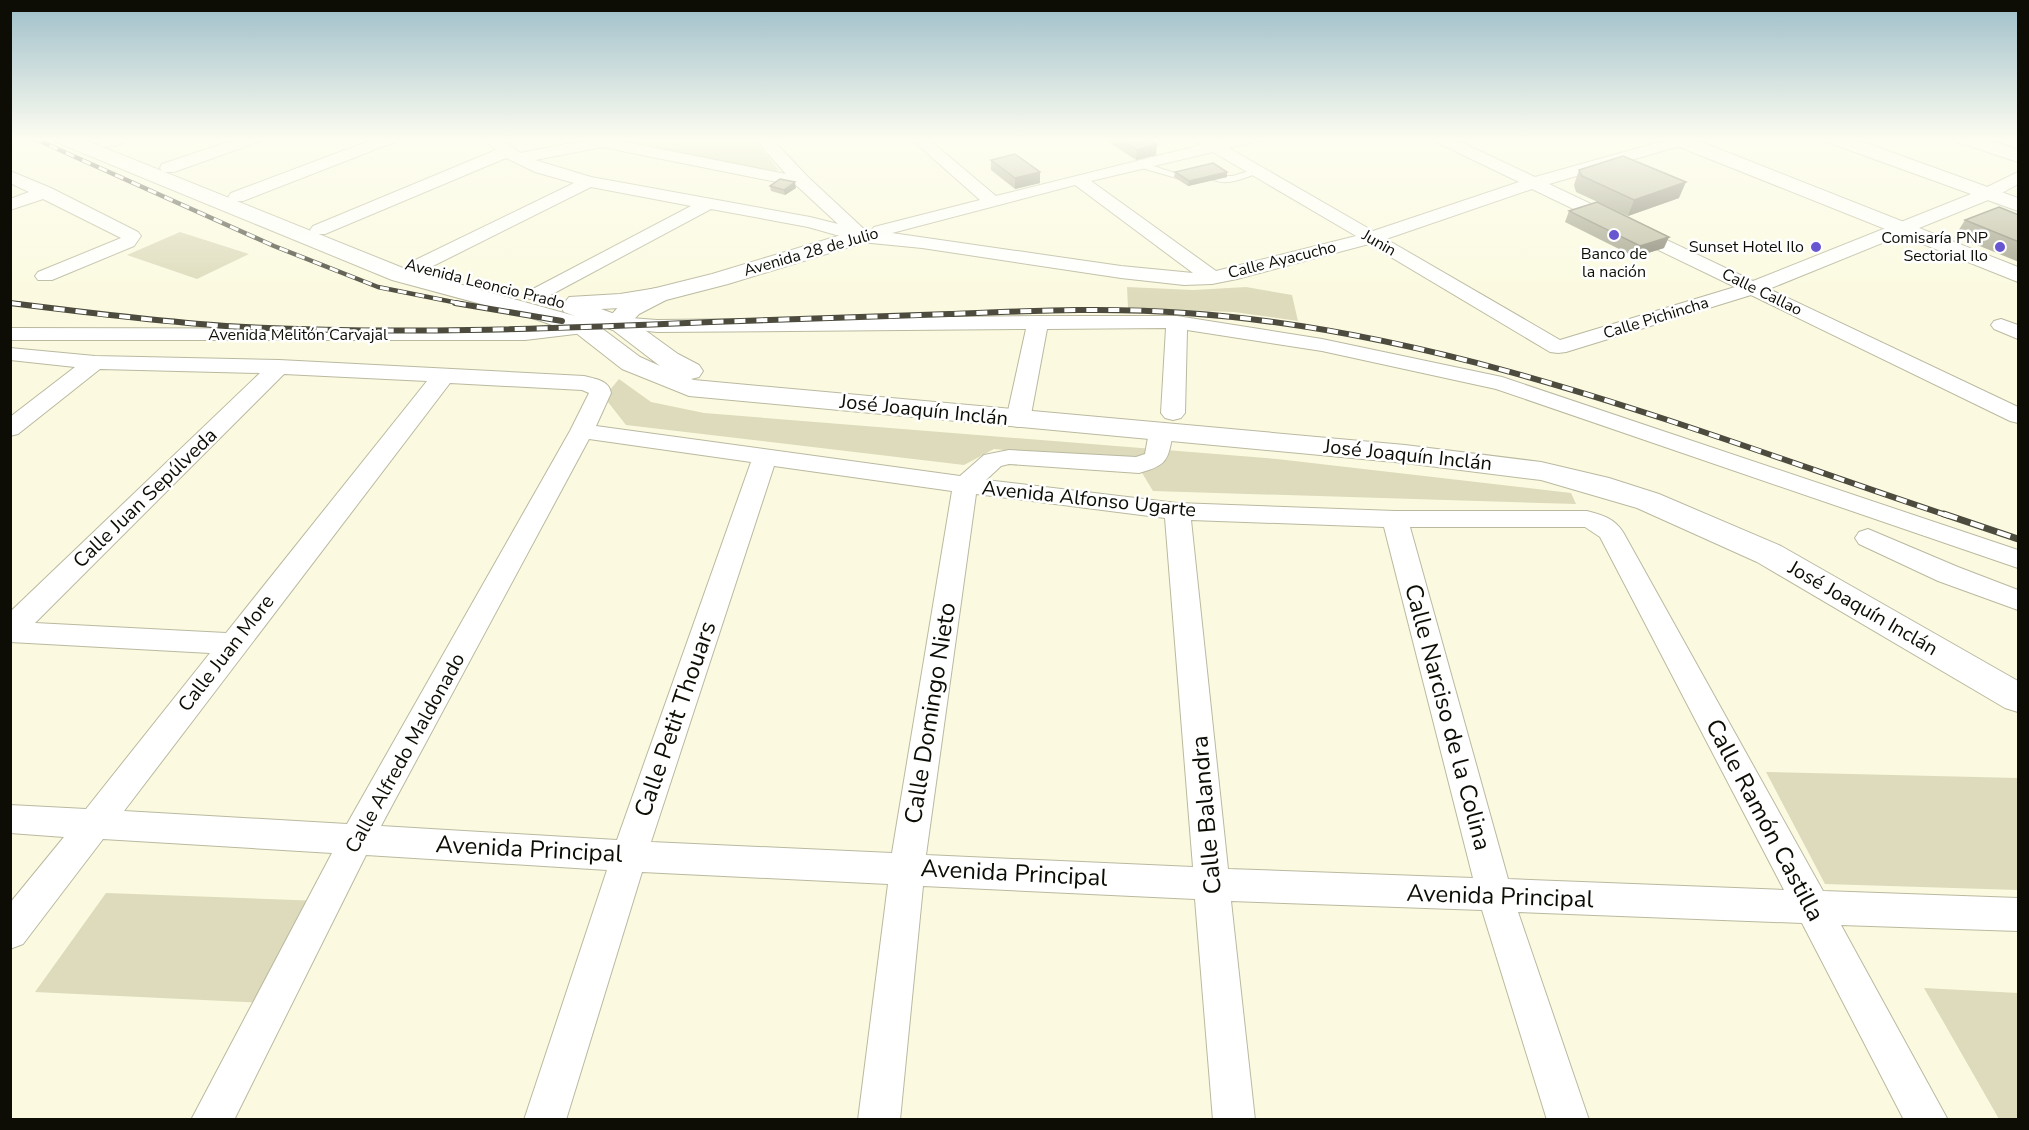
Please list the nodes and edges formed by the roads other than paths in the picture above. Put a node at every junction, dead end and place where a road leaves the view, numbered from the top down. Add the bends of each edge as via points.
1 (42, 191) edge
2 (193, 191) edge
3 (222, 191) edge
4 (253, 191) edge
5 (420, 191) edge
6 (571, 191) edge
7 (639, 191) edge
8 (812, 191) edge
9 (981, 191) edge
10 (1040, 191) edge
11 (1093, 191) edge
12 (1289, 191) edge
13 (1510, 191) edge
14 (1549, 191) edge
15 (1810, 191) edge
16 (1978, 191) edge
17 (1993, 191) edge
18 (45, 192) junction
19 (1987, 194) junction
20 (237, 197) junction
21 (994, 202) junction
22 (710, 203) junction
23 (10, 205) edge
24 (2019, 205) edge
25 (1904, 229) junction
26 (319, 230) junction
27 (861, 236) junction
28 (1370, 238) junction
29 (414, 268) junction
30 (2019, 275) edge
31 (45, 276) dead end
32 (1212, 278) junction
33 (1754, 288) junction
34 (546, 298) junction
35 (657, 310) junction
36 (1038, 322) junction
37 (1177, 322) junction
38 (617, 323) junction
39 (585, 328) junction
40 (10, 334) edge
41 (1558, 347) joint
42 (10, 354) edge
43 (669, 360) junction
44 (95, 362) junction
45 (279, 367) junction
46 (444, 375) junction
47 (745, 391) junction
48 (2019, 416) edge
49 (1018, 420) junction
50 (1167, 423) junction
51 (10, 429) edge
52 (582, 431) junction
53 (765, 457) junction
54 (965, 485) junction
55 (1178, 511) junction
56 (1395, 519) junction
57 (1599, 523) joint
58 (1868, 538) dead end
59 (2019, 559) edge
60 (2019, 600) edge
61 (10, 631) edge
62 (233, 644) junction
63 (2019, 698) edge
64 (10, 819) edge
65 (94, 825) junction
66 (357, 839) junction
67 (629, 856) junction
68 (907, 868) junction
69 (1212, 884) junction
70 (1495, 896) junction
71 (1812, 908) junction
72 (2019, 915) edge
73 (10, 932) edge
74 (212, 1119) edge
75 (546, 1119) edge
76 (879, 1119) edge
77 (1234, 1119) edge
78 (1568, 1119) edge
79 (1927, 1119) edge

1 - 18 street
2 - 39 main road, Avenida Leoncio Prado via 400,275
3 - 20 main road, Avenida Leoncio Prado
4 - 20 street
5 - 26 street
6 - 29 street
7 - 22 street, Calle Ayacucho
8 - 27 street
9 - 21 street
10 - 21 street, Avenida 28 de Julio
11 - 32 street
12 - 28 street, Junin
13 - 28 street, Calle Ayacucho
14 - 33 street, Calle Callao
15 - 25 main road
16 - 19 main road
17 - 19 street, Calle Pichincha
18 - 23 street
18 - 31 street via 132,236
19 - 24 main road
19 - 25 street, Calle Pichincha
20 - 26 main road, Avenida Leoncio Prado
21 - 27 street, Avenida 28 de Julio
22 - 27 street, Calle Ayacucho
22 - 34 street
25 - 30 main road
25 - 33 street, Calle Pichincha
26 - 29 main road, Avenida Leoncio Prado
27 - 32 street, Calle Ayacucho via 1149,276
27 - 35 main road, Avenida 28 de Julio via 720,279
28 - 32 street, Calle Ayacucho
28 - 41 street, Junin
29 - 34 main road, Avenida Leoncio Prado
33 - 41 street, Calle Pichincha
33 - 48 street, Calle Callao
34 - 35 main road via 620,301
34 - 38 main road, Avenida Leoncio Prado
35 - 36 street
35 - 38 main road, Avenida 28 de Julio via 630,309
35 - 43 main road
36 - 37 street
36 - 49 street
37 - 50 street
37 - 59 street via 1322,345 1502,384
38 - 39 main road
38 - 43 main road, Avenida Leoncio Prado
39 - 40 street, Avenida Melitón Carvajal via 448,335
39 - 47 main road, José Joaquín Inclán via 631,363 689,388
42 - 44 street
43 - 47 main road, José Joaquín Inclán via 713,383
44 - 45 street
44 - 51 street
45 - 46 street
45 - 61 street, Calle Juan Sepúlveda
46 - 52 street, Calle Alfredo Maldonado via 584,383 599,388
46 - 62 street, Calle Juan More
47 - 49 main road, José Joaquín Inclán
49 - 50 main road, José Joaquín Inclán
50 - 54 street via 1156,458 1138,465 1009,457 988,464
50 - 63 main road, José Joaquín Inclán via 1483,462 1598,485 1697,521 1769,554
52 - 53 street, Avenida Alfonso Ugarte
52 - 66 street, Calle Alfredo Maldonado
53 - 54 street, Avenida Alfonso Ugarte
53 - 67 street, Calle Petit Thouars
54 - 55 street, Avenida Alfonso Ugarte
54 - 68 street, Calle Domingo Nieto
55 - 56 street, Avenida Alfonso Ugarte
55 - 69 street, Calle Balandra
56 - 57 street, Avenida Alfonso Ugarte via 1587,519
56 - 70 street, Calle Narciso de la Colina
57 - 71 street, Calle Ramón Castilla via 1610,532
58 - 60 street
61 - 62 street
62 - 65 street, Calle Juan More
64 - 65 street, Avenida Principal
65 - 66 street, Avenida Principal
65 - 73 street, Calle Juan More
66 - 67 street, Avenida Principal
66 - 74 street, Calle Alfredo Maldonado
67 - 68 street, Avenida Principal
67 - 75 street, Calle Petit Thouars
68 - 69 street, Avenida Principal
68 - 76 street, Calle Domingo Nieto
69 - 70 street, Avenida Principal
69 - 77 street, Calle Balandra
70 - 71 street, Avenida Principal
70 - 78 street, Calle Narciso de la Colina
71 - 72 street, Avenida Principal
71 - 79 street, Calle Ramón Castilla

